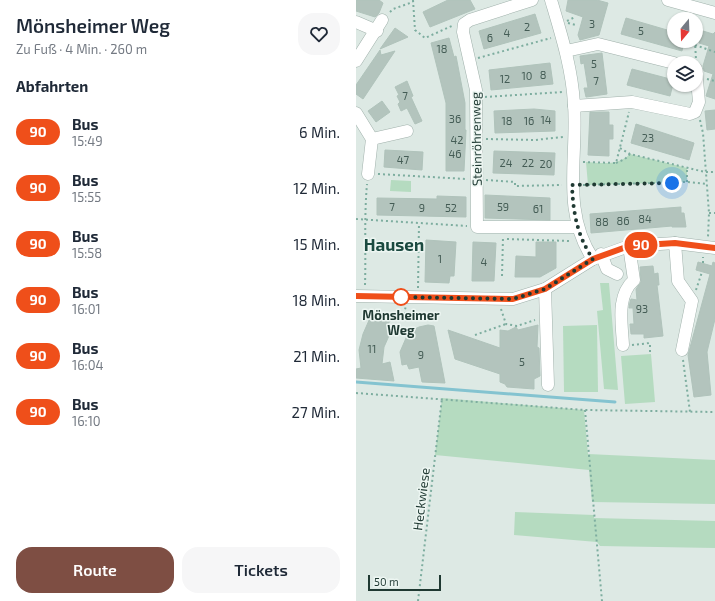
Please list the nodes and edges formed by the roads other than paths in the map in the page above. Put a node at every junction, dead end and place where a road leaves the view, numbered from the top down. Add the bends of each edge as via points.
1 (532, 0) edge
2 (551, 0) edge
3 (668, 0) edge
4 (715, 13) edge
5 (356, 22) edge
6 (566, 51) junction
7 (357, 56) edge
8 (667, 61) edge
9 (698, 92) edge
10 (574, 106) junction
11 (356, 113) edge
12 (407, 131) dead end
13 (372, 139) junction
14 (368, 174) road end
15 (578, 227) junction
16 (675, 243) junction
17 (629, 246) junction
18 (711, 247) edge
19 (597, 256) junction
20 (617, 274) dead end
21 (545, 289) junction
22 (360, 296) edge
23 (623, 345) road end
24 (682, 350) road end
25 (548, 385) dead end

1 - 15 street, Steinröhrenweg via 464,24 463,32 476,98 477,227
2 - 6 street
3 - 4 street
5 - 7 street via 379,25
6 - 8 street via 598,44
6 - 10 street
9 - 10 street via 699,102 695,112 690,114 632,102
10 - 15 street via 572,185
11 - 13 street
12 - 13 street
13 - 14 street
15 - 19 street via 584,246
16 - 17 street
16 - 18 street
16 - 24 street via 678,281 692,301
17 - 19 street
17 - 23 street via 634,280 628,285 622,300
19 - 20 street via 607,269
19 - 21 street
21 - 22 street via 513,299
21 - 25 street

